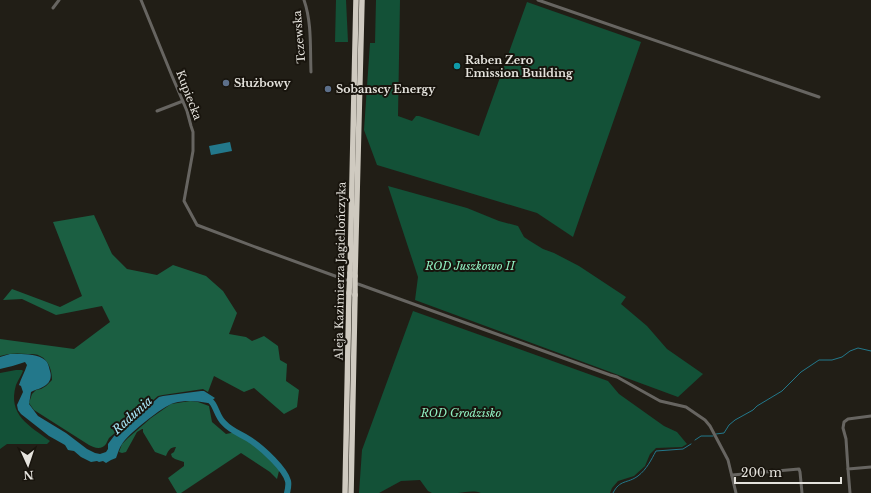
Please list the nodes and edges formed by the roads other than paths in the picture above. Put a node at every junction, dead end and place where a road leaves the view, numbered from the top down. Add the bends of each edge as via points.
1 (59, 0) edge
2 (141, 0) edge
3 (304, 0) edge
4 (356, 0) edge
5 (362, 0) edge
6 (538, 0) edge
7 (53, 8) dead end
8 (358, 49) junction
9 (311, 72) dead end
10 (819, 97) dead end
11 (182, 101) junction
12 (157, 111) dead end
13 (346, 280) dead end
14 (358, 284) dead end
15 (352, 294) junction
16 (871, 416) edge
17 (871, 466) edge
18 (848, 469) junction
19 (732, 475) junction
20 (345, 493) edge
21 (351, 493) edge
22 (736, 493) edge
23 (802, 493) edge
24 (850, 493) edge

1 - 7 street
2 - 11 street, Kupiecka
3 - 9 street, Tczewska via 309,19
4 - 8 highway
5 - 8 highway
6 - 10 street
8 - 15 highway, Aleja Kazimierza Jagiellończyka, bridge
11 - 12 street
11 - 13 street, Kupiecka via 191,126 193,144 184,201 197,225
14 - 19 street via 617,377 660,400 686,407 708,422 728,460
15 - 20 highway, Aleja Kazimierza Jagiellończyka
15 - 21 highway, Aleja Kazimierza Jagiellończyka
16 - 18 street via 848,419 844,422
17 - 18 street
18 - 24 street
19 - 22 street
19 - 23 street via 798,469

